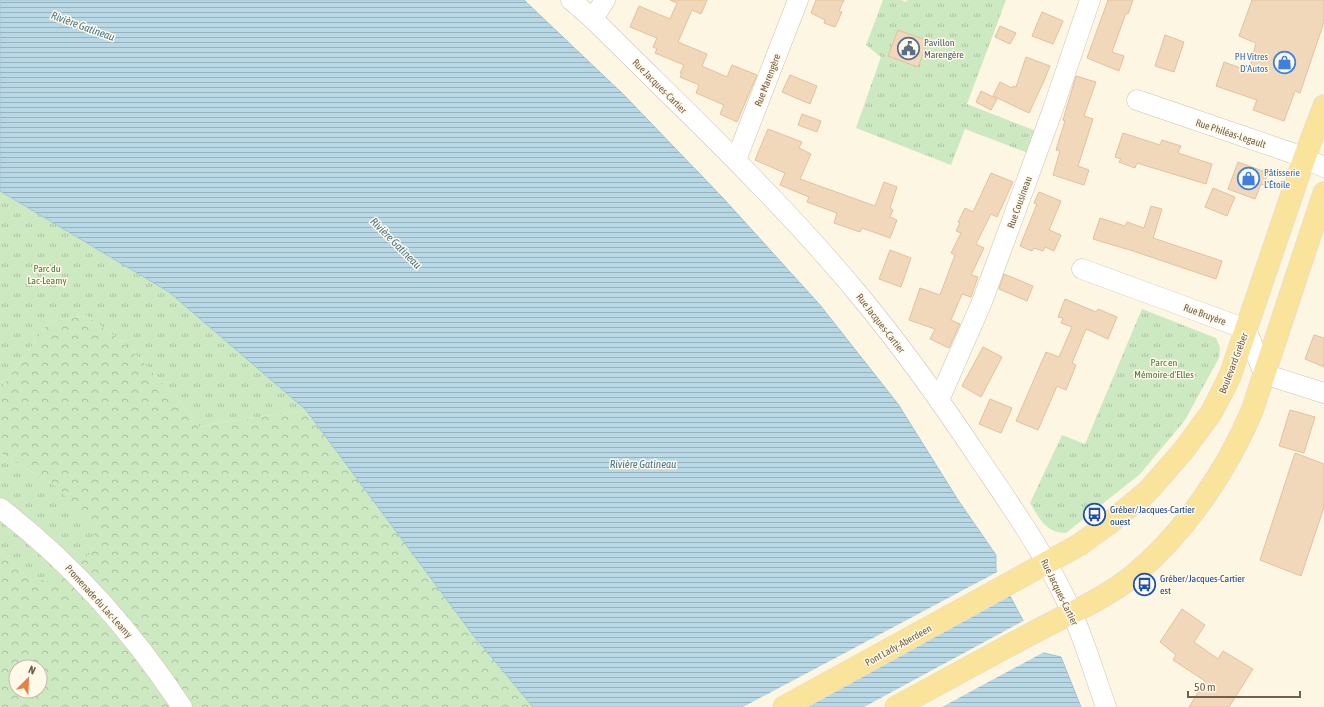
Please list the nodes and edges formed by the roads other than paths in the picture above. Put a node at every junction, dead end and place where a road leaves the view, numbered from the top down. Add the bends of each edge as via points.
1 (571, 0) edge
2 (605, 0) edge
3 (798, 0) edge
4 (1090, 0) edge
5 (593, 19) junction
6 (1137, 100) dead end
7 (1324, 106) edge
8 (1304, 158) junction
9 (736, 160) junction
10 (1324, 167) edge
11 (1324, 193) edge
12 (1082, 269) dead end
13 (1246, 329) junction
14 (1264, 374) junction
15 (1324, 393) edge
16 (939, 400) junction
17 (0, 508) edge
18 (1046, 563) junction
19 (1011, 583) joint
20 (1072, 613) junction
21 (182, 707) edge
22 (784, 707) edge
23 (896, 707) edge
24 (1106, 707) edge

1 - 5 street, Rue Jacques-Cartier
2 - 5 street
3 - 9 street, Rue Marengère
4 - 16 street, Rue Cousineau via 985,295
5 - 9 street, Rue Jacques-Cartier
6 - 8 street, Rue Philéas-Legault
7 - 8 main road, Boulevard Gréber
8 - 10 street, Rue Philéas-Legault
8 - 13 main road, Boulevard Gréber
9 - 16 street, Rue Jacques-Cartier via 859,294
11 - 14 main road
12 - 13 street, Rue Bruyère
13 - 14 street
13 - 18 main road, Boulevard Gréber via 1221,394 1211,413 1183,451 1147,492 1108,524 1079,545
14 - 15 street
14 - 20 main road via 1242,436 1207,495 1189,518 1134,574 1100,598
16 - 18 street, Rue Jacques-Cartier
17 - 21 street, Promenade du Lac-Leamy via 45,545 87,585 136,642
18 - 19 main road, Boulevard Gréber
18 - 20 street, Rue Jacques-Cartier
19 - 22 main road, Pont Lady-Aberdeen
20 - 23 main road
20 - 24 street, Rue Jacques-Cartier

